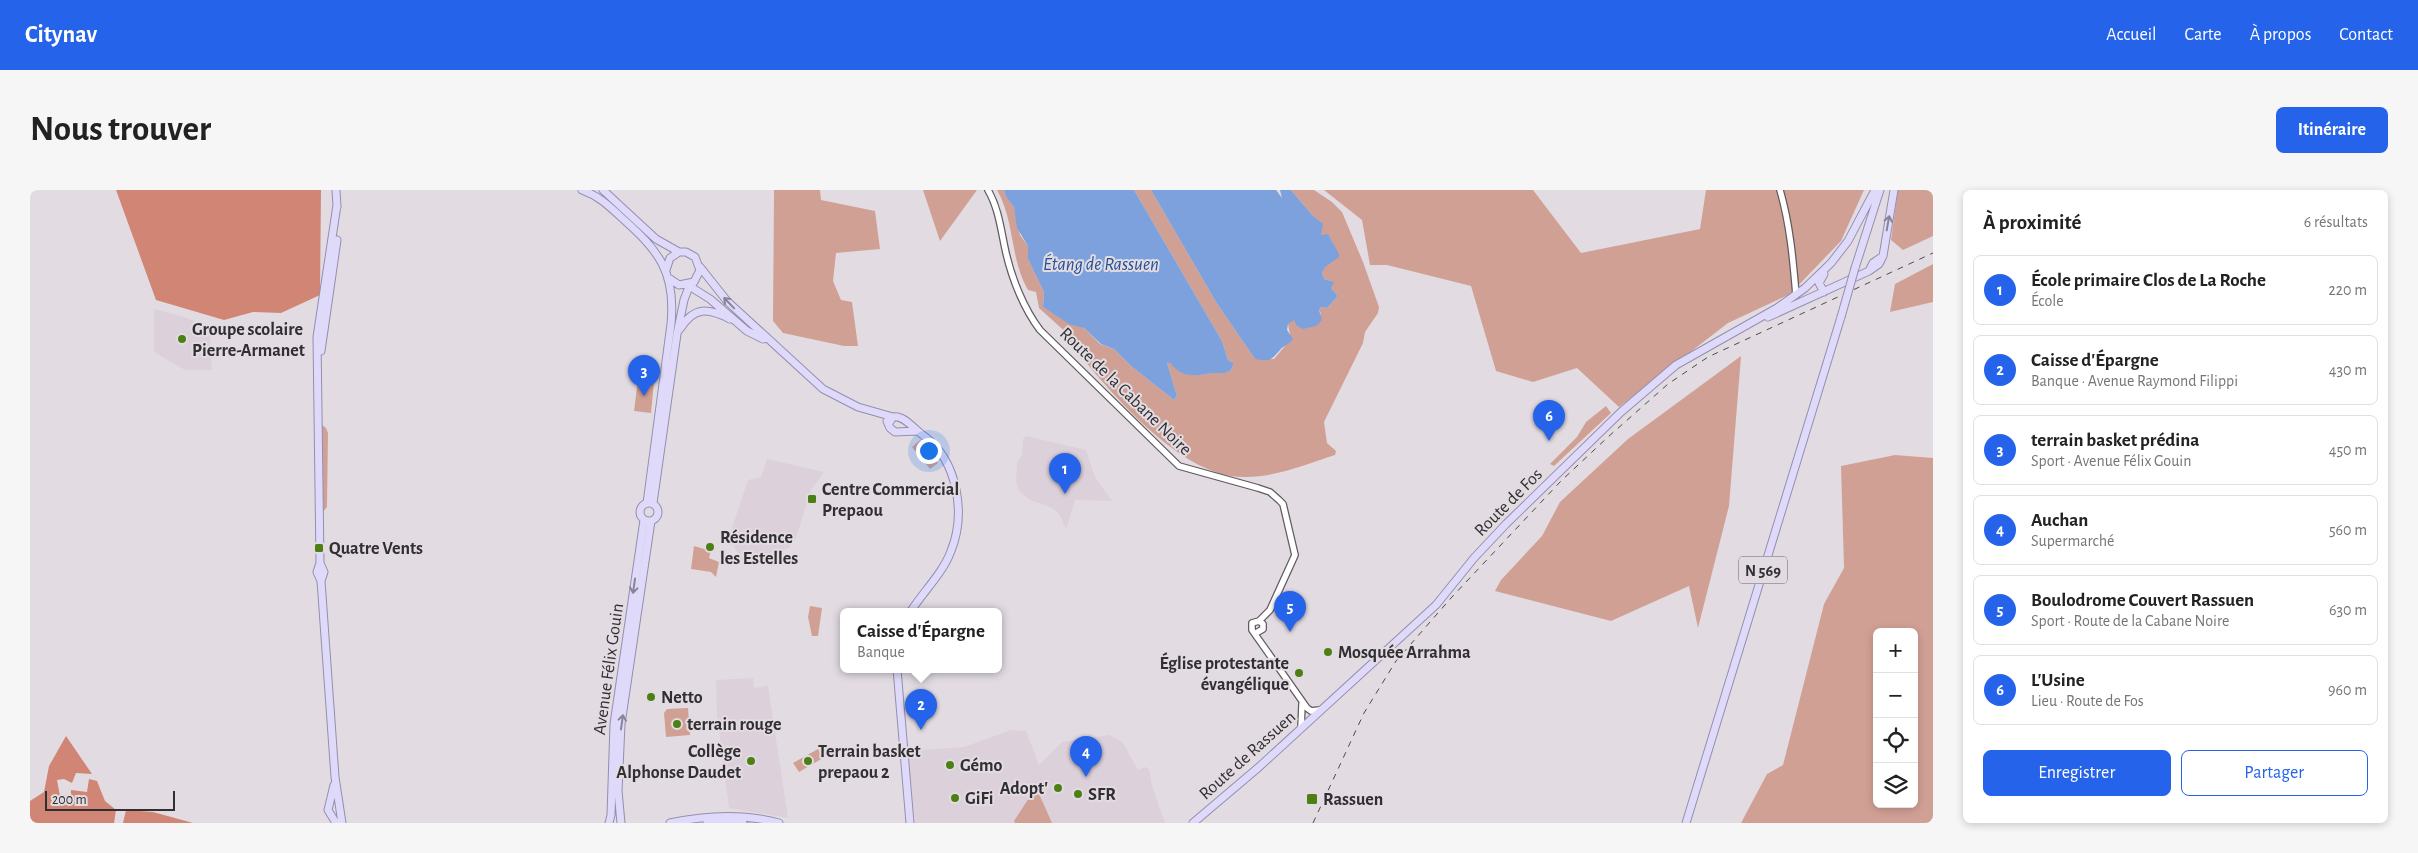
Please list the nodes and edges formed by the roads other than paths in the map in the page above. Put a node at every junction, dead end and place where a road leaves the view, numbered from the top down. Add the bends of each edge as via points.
1 (336, 190) edge
2 (588, 190) edge
3 (603, 190) edge
4 (988, 190) edge
5 (1780, 190) edge
6 (1875, 190) edge
7 (1880, 190) edge
8 (1894, 190) edge
9 (1845, 246) junction
10 (679, 252) junction
11 (700, 267) junction
12 (666, 270) junction
13 (1795, 278) junction
14 (670, 279) junction
15 (690, 284) junction
16 (1806, 288) junction
17 (1824, 292) junction
18 (1796, 294) junction
19 (1806, 301) junction
20 (739, 324) junction
21 (1731, 333) junction
22 (677, 334) junction
23 (772, 344) junction
24 (891, 420) junction
25 (905, 421) junction
26 (902, 431) junction
27 (917, 431) junction
28 (650, 503) junction
29 (648, 521) junction
30 (913, 608) edge
31 (897, 673) edge
32 (1302, 702) junction
33 (1320, 709) junction
34 (1300, 728) junction
35 (335, 777) junction
36 (330, 804) junction
37 (338, 804) junction
38 (340, 813) junction
39 (331, 815) junction
40 (336, 823) edge
41 (342, 823) edge
42 (609, 823) edge
43 (620, 823) edge
44 (670, 823) edge
45 (707, 823) edge
46 (743, 823) edge
47 (779, 823) edge
48 (910, 823) edge
49 (1192, 823) edge
50 (1686, 823) edge

1 - 35 main road via 338,234 321,322 318,377 320,572
2 - 12 main road, Avenue Félix Gouin via 649,242
3 - 10 main road via 656,239
4 - 32 street, Route de la Cabane Noire via 997,210 1013,275 1040,330 1180,466 1270,492 1283,504 1295,555 1260,628 1260,640
5 - 13 street via 1787,212
6 - 9 main road
7 - 50 main road, N 569, bridge
17 -> 8 main road via 1879,264
9 - 16 main road
9 - 17 main road via 1820,279
10 - 11 main road via 696,257
10 - 12 main road via 670,258
11 - 15 main road, Avenue Félix Gouin via 698,276
23 -> 11 main road via 727,301
12 - 14 main road, Avenue Félix Gouin
13 - 16 street
13 - 18 street
14 - 15 main road via 679,285
14 - 28 main road, Avenue Félix Gouin via 673,305
15 - 20 main road
15 - 22 main road, Avenue Félix Gouin
16 - 17 main road via 1811,292
16 - 18 main road
16 - 19 main road
17 - 19 main road
18 - 19 main road
18 - 21 main road
19 - 21 main road
20 - 22 main road via 703,310 690,315
20 - 23 main road
21 - 33 main road, Route de Fos via 1676,365 1620,414 1506,524 1436,605
22 - 28 main road, Avenue Félix Gouin
23 - 24 main road via 823,389
24 - 25 main road via 900,416
24 - 26 main road via 892,431
25 - 26 main road
25 - 27 main road
26 - 27 main road
27 - 30 main road via 936,448 952,477 958,524 951,552
28 - 29 main road, Avenue Félix Gouin via 657,507 658,513 656,518
28 - 29 main road, Avenue Félix Gouin via 640,509 640,516
29 -> 42 main road, Avenue Félix Gouin via 614,724
43 -> 29 main road, Avenue Félix Gouin via 621,724
31 - 48 main road
32 - 33 street via 1311,711
32 - 34 street
33 - 34 main road, Route de Rassuen
34 - 49 main road, Route de Rassuen
35 - 36 main road
35 - 37 main road
36 - 37 main road
36 - 39 main road via 328,810
37 - 38 main road
38 - 39 main road
38 - 41 main road
39 - 40 main road
44 - 47 main road via 726,815
45 - 46 main road

